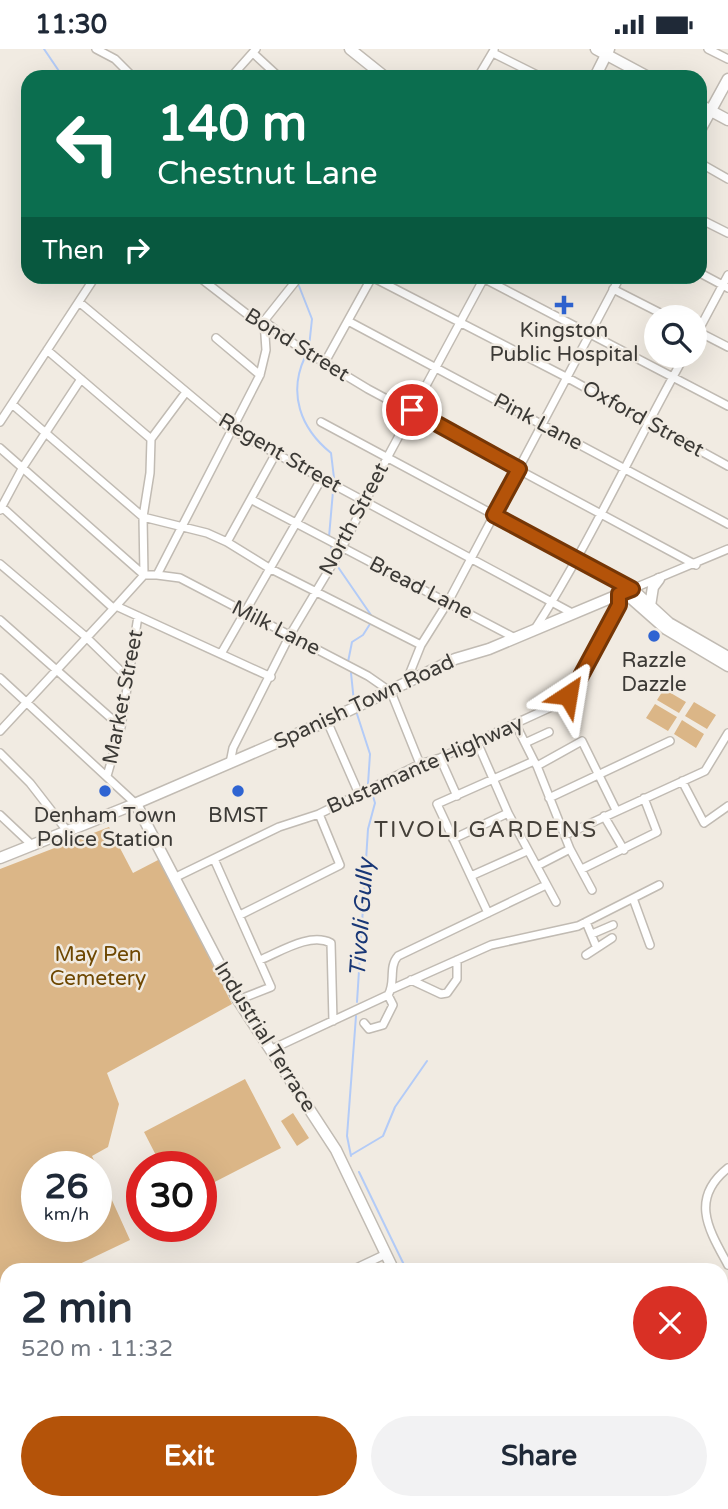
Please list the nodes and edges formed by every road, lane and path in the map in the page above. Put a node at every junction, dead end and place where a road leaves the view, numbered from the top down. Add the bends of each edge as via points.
1 (96, 49) edge
2 (350, 49) edge
3 (596, 49) edge
4 (708, 49) edge
5 (254, 51) edge
6 (494, 51) edge
7 (607, 52) edge
8 (728, 59) edge
9 (126, 70) edge
10 (237, 70) edge
11 (272, 70) edge
12 (374, 70) edge
13 (482, 70) edge
14 (528, 70) edge
15 (598, 70) edge
16 (637, 70) edge
17 (728, 79) edge
18 (707, 108) edge
19 (711, 110) junction
20 (707, 117) edge
21 (728, 120) edge
22 (707, 167) edge
23 (728, 179) edge
24 (707, 222) edge
25 (728, 233) edge
26 (728, 275) edge
27 (707, 277) edge
28 (90, 284) edge
29 (293, 284) edge
30 (368, 284) edge
31 (386, 284) edge
32 (479, 284) edge
33 (496, 284) edge
34 (616, 284) edge
35 (210, 285) edge
36 (725, 286) edge
37 (613, 289) junction
38 (79, 302) junction
39 (644, 305) edge
40 (707, 315) edge
41 (264, 321) junction
42 (348, 321) junction
43 (459, 321) junction
44 (589, 335) junction
45 (216, 338) dead end
46 (707, 338) edge
47 (728, 347) edge
48 (47, 351) junction
49 (325, 362) junction
50 (436, 368) junction
51 (678, 368) edge
52 (260, 375) junction
53 (566, 377) junction
54 (672, 378) junction
55 (81, 379) junction
56 (186, 392) junction
57 (12, 404) junction
58 (728, 406) edge
59 (412, 410) junction
60 (647, 421) junction
61 (0, 422) edge
62 (321, 422) dead end
63 (540, 424) junction
64 (232, 430) junction
65 (46, 433) junction
66 (151, 439) junction
67 (0, 448) edge
68 (275, 455) junction
69 (387, 458) junction
70 (728, 465) edge
71 (23, 467) junction
72 (625, 468) junction
73 (519, 469) junction
74 (322, 478) junction
75 (252, 500) junction
76 (364, 501) junction
77 (1, 509) edge
78 (602, 513) junction
79 (494, 515) junction
80 (143, 517) junction
81 (296, 524) junction
82 (728, 524) edge
83 (183, 527) junction
84 (227, 542) junction
85 (342, 548) junction
86 (728, 549) edge
87 (471, 558) junction
88 (576, 559) junction
89 (0, 564) edge
90 (696, 565) junction
91 (269, 568) junction
92 (144, 575) junction
93 (157, 575) junction
94 (659, 579) junction
95 (315, 591) junction
96 (625, 592) junction
97 (449, 602) junction
98 (552, 602) junction
99 (650, 605) junction
100 (114, 607) junction
101 (245, 612) junction
102 (575, 614) junction
103 (138, 616) junction
104 (0, 619) edge
105 (535, 630) junction
106 (290, 635) junction
107 (85, 636) junction
108 (515, 638) junction
109 (421, 645) junction
110 (222, 652) junction
111 (728, 657) edge
112 (728, 666) edge
113 (55, 669) junction
114 (127, 677) junction
115 (271, 677) junction
116 (0, 678) edge
117 (404, 685) junction
118 (391, 692) junction
119 (28, 701) junction
120 (327, 721) junction
121 (516, 725) junction
122 (121, 727) junction
123 (0, 731) edge
124 (549, 732) dead end
125 (728, 733) edge
126 (670, 741) dead end
127 (477, 742) junction
128 (525, 743) junction
129 (0, 753) edge
130 (440, 758) junction
131 (230, 763) junction
132 (535, 763) junction
133 (420, 764) junction
134 (107, 776) junction
135 (598, 776) junction
136 (493, 778) junction
137 (682, 781) junction
138 (359, 795) junction
139 (457, 796) junction
140 (549, 798) junction
141 (644, 798) junction
142 (136, 804) junction
143 (728, 806) edge
144 (616, 810) junction
145 (508, 813) junction
146 (319, 814) junction
147 (0, 815) edge
148 (604, 816) junction
149 (68, 832) junction
150 (565, 835) junction
151 (453, 839) junction
152 (34, 846) junction
153 (570, 849) junction
154 (624, 850) junction
155 (527, 851) junction
156 (0, 858) edge
157 (214, 859) junction
158 (537, 866) junction
159 (582, 869) junction
160 (471, 876) junction
161 (174, 878) junction
162 (546, 885) junction
163 (659, 885) dead end
164 (592, 890) dead end
165 (634, 901) junction
166 (556, 902) dead end
167 (488, 913) junction
168 (240, 915) junction
169 (586, 922) junction
170 (613, 925) dead end
171 (592, 934) junction
172 (612, 938) dead end
173 (650, 945) dead end
174 (596, 946) junction
175 (586, 954) dead end
176 (260, 960) junction
177 (457, 960) junction
178 (411, 980) junction
179 (390, 992) junction
180 (238, 1000) junction
181 (333, 1021) junction
182 (364, 1023) dead end
183 (270, 1050) junction
184 (728, 1168) edge
185 (386, 1254) junction
186 (367, 1263) edge
187 (390, 1263) edge
188 (727, 1263) edge

1 - 9 street
2 - 12 street
3 - 7 street
4 - 8 street
5 - 10 street
5 - 11 street
6 - 13 street
6 - 14 street
7 - 15 street
7 - 16 street
17 - 19 street
18 - 19 street
19 - 20 street
19 - 21 street
22 - 23 street
24 - 25 street
26 - 36 street
27 - 36 street
28 - 38 street
29 - 41 street
30 - 42 street
31 - 43 street, Oxford Street
32 - 43 street, North Street
33 - 44 street
34 - 37 street
35 - 41 street, Bond Street via 252,318
36 - 40 street
37 - 39 street
37 - 44 street
38 - 48 street
38 - 56 street, Regent Street
41 - 49 street, Bond Street
41 - 52 street via 266,350
42 - 49 street
42 - 50 street, Pink Lane
43 - 50 street, North Street
43 - 53 street, Oxford Street
44 - 53 street
44 - 54 street
45 - 52 street
46 - 47 street
48 - 55 street
48 - 57 street
49 - 59 street, Bond Street
50 - 59 street, North Street
50 - 63 street, Pink Lane
51 - 54 street
52 - 64 street
53 - 60 street, Oxford Street
53 - 63 street
54 - 58 street
54 - 60 street
55 - 65 street
55 - 66 street
56 - 64 street, Regent Street
56 - 66 street
57 - 61 street
57 - 65 street
59 - 69 street, North Street
59 - 73 street, Bond Street
60 - 70 street, Oxford Street
60 - 72 street
62 - 69 street
63 - 72 street, Pink Lane
63 - 73 street
64 - 68 street, Regent Street
64 - 83 street
65 - 71 street
65 - 80 street
66 - 80 street
67 - 71 street
68 - 74 street, Regent Street
68 - 75 street
69 - 76 street, North Street
69 - 79 street
71 - 77 street
71 - 92 street
72 - 78 street
72 - 82 street, Pink Lane
73 - 78 street, Bond Street
73 - 79 street
74 - 76 street, Regent Street
74 - 81 street
75 - 81 street, Bread Lane
75 - 84 street
76 - 85 street, North Street
76 - 87 street, Regent Street
77 - 100 street
78 - 88 street
78 - 90 street, Bond Street
79 - 87 street
79 - 88 street
80 - 83 street
80 - 92 street
81 - 85 street, Bread Lane
81 - 91 street
83 - 84 street
83 - 93 street
84 - 91 street
85 - 95 street, North Street
85 - 97 street, Bread Lane
86 - 90 street, Spanish Town Road
87 - 97 street
87 - 98 street, Regent Street
88 - 96 street
88 - 98 street
89 - 107 street
90 - 94 street, Spanish Town Road
91 - 95 street
91 - 101 street
92 - 93 street, Milk Lane
92 - 100 street, Market Street
93 - 101 street, Milk Lane via 180,578
94 - 96 street, Spanish Town Road
94 - 99 street
95 - 106 street, North Street
95 - 109 street
96 - 99 street
96 - 102 street, Spanish Town Road
96 - 112 street via 666,629
96 - 121 street, Bustamante Highway via 576,685 560,703
97 - 108 street, Bread Lane
97 - 109 street
98 - 102 street, Regent Street
98 - 105 street
99 - 111 street via 675,627
100 - 103 street, Market Street
100 - 107 street
101 - 106 street, Milk Lane
101 - 110 street
102 - 105 street, Spanish Town Road
103 - 110 street
103 - 114 street, Market Street
104 - 113 street
105 - 108 street, Spanish Town Road
106 - 115 street, North Street
106 - 118 street, Milk Lane
107 - 113 street
107 - 114 street
108 - 117 street, Spanish Town Road via 455,659
109 - 117 street
110 - 115 street
113 - 119 street
113 - 122 street
114 - 122 street, Market Street
115 - 131 street, North Street via 233,748
116 - 119 street
117 - 118 street, Spanish Town Road
118 - 120 street, Spanish Town Road
118 - 133 street
119 - 123 street
119 - 134 street
120 - 131 street, Spanish Town Road
120 - 138 street
121 - 127 street, Bustamante Highway
121 - 128 street
122 - 134 street, Market Street
124 - 128 street
125 - 137 street via 708,767
126 - 135 street
127 - 130 street, Bustamante Highway
127 - 136 street
128 - 132 street
129 - 149 street
130 - 133 street, Bustamante Highway
130 - 139 street
131 - 142 street, Spanish Town Road
132 - 135 street via 582,741
132 - 136 street
132 - 140 street
133 - 138 street, Bustamante Highway
134 - 142 street
135 - 140 street
135 - 144 street
136 - 139 street
136 - 145 street
137 - 141 street
137 - 143 street via 704,823
138 - 146 street, Bustamante Highway
139 - 151 street via 437,804
140 - 150 street
141 - 144 street
141 - 154 street via 657,832
142 - 149 street, Spanish Town Road
142 - 161 street, Industrial Terrace
144 - 148 street
145 - 151 street
145 - 155 street
146 - 157 street, Bustamante Highway via 279,827
146 - 168 street via 340,865
147 - 152 street
148 - 150 street
148 - 154 street
149 - 152 street, Spanish Town Road
150 - 153 street
151 - 160 street
152 - 156 street, Spanish Town Road
153 - 158 street
153 - 159 street
154 - 159 street
155 - 158 street
155 - 160 street
157 - 161 street, Bustamante Highway
157 - 168 street
158 - 162 street
159 - 164 street
160 - 167 street
161 - 180 street, Industrial Terrace
162 - 166 street
162 - 167 street
163 - 165 street
165 - 169 street
165 - 173 street
167 - 179 street via 395,958
168 - 176 street
169 - 171 street
169 - 177 street via 491,945
170 - 171 street
171 - 174 street
172 - 174 street
174 - 175 street
176 - 180 street via 271,987
176 - 181 street via 300,943 318,939 331,943
177 - 178 street
177 - 178 street via 457,979 447,993
178 - 179 street
179 - 181 street
179 - 182 street via 393,1005 383,1025 369,1029
180 - 183 street, Industrial Terrace
181 - 183 street
183 - 185 street, Industrial Terrace via 336,1150
184 - 188 street via 711,1187 705,1209 710,1232
185 - 186 street
185 - 187 street, Industrial Terrace

